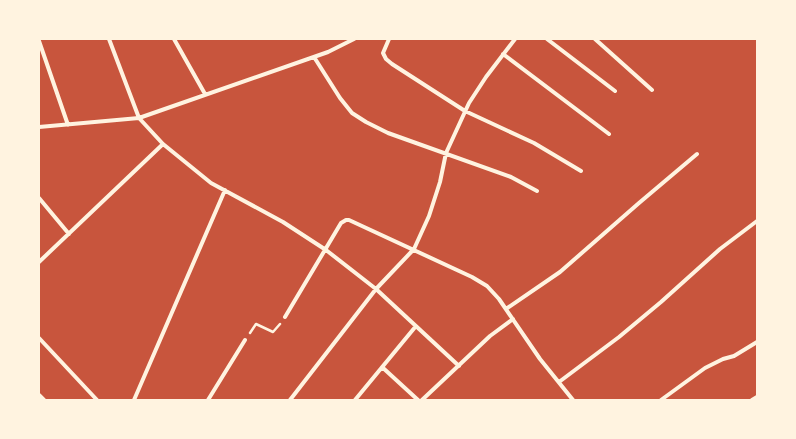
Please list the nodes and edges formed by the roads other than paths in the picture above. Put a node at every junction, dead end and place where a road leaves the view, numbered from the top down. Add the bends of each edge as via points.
1 (109, 39) edge
2 (174, 39) edge
3 (354, 39) edge
4 (389, 39) edge
5 (515, 39) edge
6 (547, 39) edge
7 (595, 39) edge
8 (39, 41) edge
9 (503, 54) junction
10 (314, 57) junction
11 (615, 90) dead end
12 (652, 90) dead end
13 (205, 94) junction
14 (465, 111) junction
15 (139, 118) junction
16 (68, 125) junction
17 (39, 127) edge
18 (609, 134) dead end
19 (163, 144) junction
20 (446, 153) junction
21 (697, 154) dead end
22 (581, 171) dead end
23 (225, 190) junction
24 (537, 191) dead end
25 (39, 198) edge
26 (757, 221) edge
27 (69, 234) junction
28 (414, 249) junction
29 (326, 250) junction
30 (39, 262) edge
31 (376, 289) junction
32 (506, 309) junction
33 (285, 317) road end
34 (513, 319) junction
35 (416, 326) junction
36 (39, 338) edge
37 (245, 340) road end
38 (757, 342) edge
39 (459, 366) junction
40 (382, 367) junction
41 (559, 382) junction
42 (39, 395) edge
43 (757, 397) edge
44 (44, 400) edge
45 (97, 400) edge
46 (134, 400) edge
47 (208, 400) edge
48 (290, 400) edge
49 (356, 400) edge
50 (418, 400) edge
51 (422, 400) edge
52 (573, 400) edge
53 (661, 400) edge
54 (752, 400) edge

1 - 15 street
2 - 13 street
3 - 10 street
4 - 14 street via 383,53 386,59
5 - 9 street
6 - 11 street
7 - 12 street
8 - 16 street
9 - 14 street
9 - 18 street
10 - 13 street
10 - 20 street via 352,113 388,133
13 - 15 street
14 - 20 street
14 - 22 street via 534,143
15 - 16 street
15 - 19 street
16 - 17 street
19 - 23 street via 205,178
19 - 27 street
20 - 24 street via 511,177
20 - 28 street via 429,216
21 - 32 street via 560,272
23 - 29 street via 283,222
23 - 46 street
25 - 27 street
26 - 41 street via 720,248 619,337
27 - 30 street
28 - 29 street via 346,220 341,223
28 - 31 street
28 - 32 street via 487,286
29 - 31 street
29 - 33 street
31 - 35 street
31 - 48 street
32 - 34 street
34 - 39 street via 490,336
34 - 41 street
35 - 39 street
35 - 40 street
36 - 45 street
37 - 47 street
38 - 53 street via 734,356 705,368
39 - 51 street
40 - 49 street
40 - 50 street
41 - 52 street
42 - 44 street
43 - 54 street

